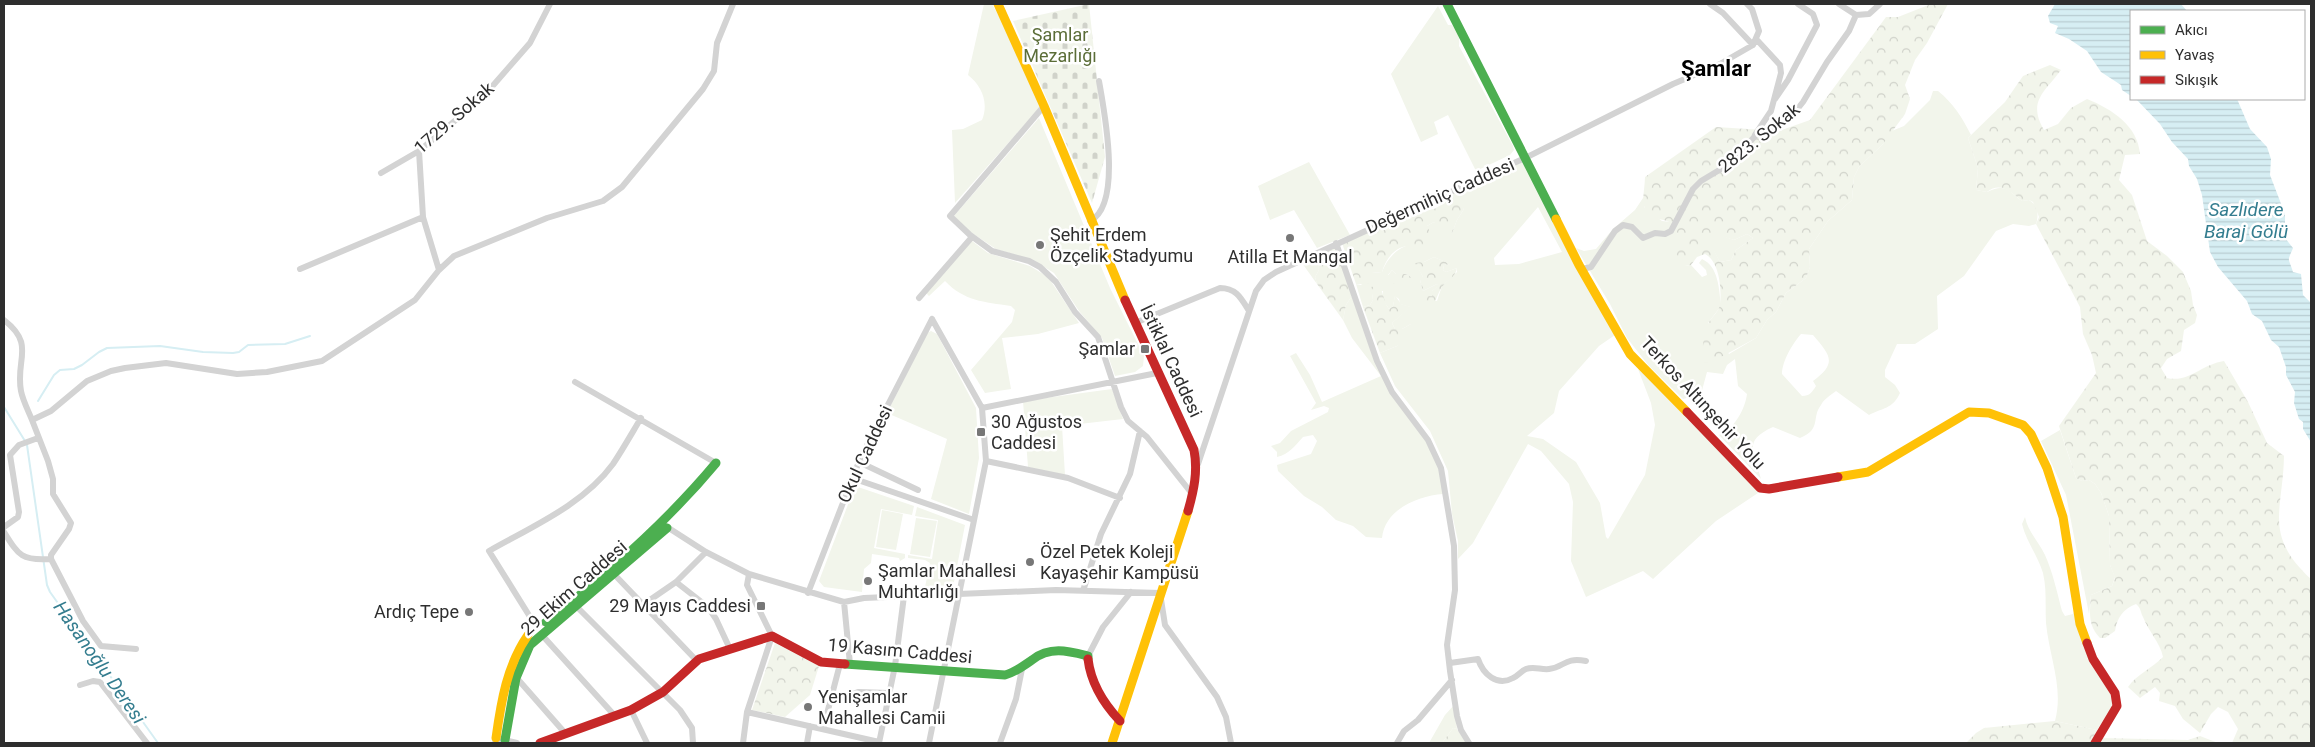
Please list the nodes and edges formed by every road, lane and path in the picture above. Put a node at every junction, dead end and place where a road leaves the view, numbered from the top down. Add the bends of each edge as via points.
1 (550, 4) edge
2 (733, 4) edge
3 (998, 4) edge
4 (1447, 4) edge
5 (1710, 4) edge
6 (1798, 4) edge
7 (1840, 4) edge
8 (1880, 4) edge
9 (1751, 5) edge
10 (1856, 15) junction
11 (1755, 43) junction
12 (1099, 81) dead end
13 (1775, 99) junction
14 (1044, 106) junction
15 (1753, 138) junction
16 (419, 150) junction
17 (1525, 158) junction
18 (381, 173) dead end
19 (423, 217) junction
20 (1090, 221) junction
21 (972, 237) junction
22 (1336, 243) junction
23 (300, 269) dead end
24 (1582, 269) junction
25 (439, 270) junction
26 (919, 298) dead end
27 (1249, 311) junction
28 (4, 320) edge
29 (1135, 323) junction
30 (1157, 373) junction
31 (1113, 381) junction
32 (575, 382) dead end
33 (982, 408) junction
34 (641, 418) junction
35 (32, 420) junction
36 (1140, 432) junction
37 (34, 439) junction
38 (986, 461) junction
39 (859, 462) junction
40 (716, 463) joint
41 (1197, 465) junction
42 (852, 478) junction
43 (918, 490) dead end
44 (1193, 495) junction
45 (1120, 498) junction
46 (974, 520) junction
47 (665, 526) junction
48 (4, 527) edge
49 (4, 532) edge
50 (706, 552) junction
51 (46, 560) junction
52 (613, 572) junction
53 (749, 574) junction
54 (676, 582) junction
55 (1083, 591) junction
56 (1131, 592) junction
57 (808, 593) junction
58 (1160, 593) junction
59 (958, 594) junction
60 (904, 596) junction
61 (844, 602) junction
62 (574, 604) junction
63 (644, 604) junction
64 (546, 622) joint
65 (1164, 625) junction
66 (1150, 626) junction
67 (541, 634) junction
68 (528, 635) dead end
69 (772, 636) junction
70 (136, 649) dead end
71 (730, 649) junction
72 (1088, 656) junction
73 (697, 661) junction
74 (1586, 661) dead end
75 (1450, 662) junction
76 (840, 664) junction
77 (850, 664) junction
78 (895, 666) junction
79 (1022, 669) junction
80 (942, 672) junction
81 (513, 675) junction
82 (1452, 680) junction
83 (80, 686) dead end
84 (663, 692) junction
85 (889, 693) junction
86 (830, 704) junction
87 (631, 710) junction
88 (747, 712) junction
89 (615, 716) junction
90 (1120, 721) junction
91 (810, 726) junction
92 (823, 729) junction
93 (566, 732) junction
94 (499, 740) edge
95 (879, 742) edge
96 (147, 743) edge
97 (517, 743) edge
98 (540, 743) edge
99 (647, 743) edge
100 (693, 743) edge
101 (743, 743) edge
102 (807, 743) edge
103 (929, 743) edge
104 (1000, 743) edge
105 (1112, 743) edge
106 (1230, 743) edge
107 (1397, 743) edge
108 (1469, 743) edge
109 (2095, 743) edge

1 - 16 street, 1729. Sokak via 530,43 483,97
2 - 25 street via 717,43 714,71 703,89 622,187 603,201 547,218 471,248 454,256
3 - 14 street, İstiklal Caddesi
4 - 17 street, Terkos Altınşehir Yolu
5 - 11 street
6 - 13 street via 1813,14 1818,25
7 - 10 street
8 - 10 street via 1869,14
9 - 11 street via 1759,32
10 - 15 street, 2823. Sokak via 1797,110 1783,123
11 - 13 street via 1780,65
11 - 17 street, Değermihiç Caddesi via 1720,64
12 - 20 street via 1110,175 1098,214
13 - 15 street
14 - 20 street, İstiklal Caddesi
14 - 21 street via 950,216
15 - 24 street, 2823. Sokak via 1731,163 1693,189 1670,231 1642,238 1632,227 1623,225 1615,231 1591,267
16 - 18 street, 1729. Sokak
16 - 19 street
17 - 22 street, Değermihiç Caddesi
17 - 24 street, Terkos Altınşehir Yolu
19 - 23 street
19 - 25 street
20 - 29 street, İstiklal Caddesi
21 - 26 street
21 - 31 street via 992,251 1028,262 1049,274 1075,312 1098,337
22 - 27 street, Değermihiç Caddesi via 1270,275 1256,291
22 - 75 street via 1377,361 1392,392 1428,440 1441,468 1454,546 1455,590 1447,645
24 - 109 street, Terkos Altınşehir Yolu via 1630,354 1760,488 1868,472 1969,412 1989,413 2023,425 2031,434 2047,468 2063,517 2080,624 2093,659 2115,693 2117,706
25 - 35 street via 415,300 322,361 267,372 237,374 166,364 111,370 88,381 61,404
27 - 29 street via 1238,293 1220,288
27 - 41 street, Değermihiç Caddesi
28 - 35 street via 22,341 20,390
29 - 30 street, İstiklal Caddesi
30 - 31 street
30 - 41 street, İstiklal Caddesi via 1194,450
31 - 33 street
31 - 36 street via 1125,415
32 - 34 street
33 - 38 street
33 - 39 street, Okul Caddesi via 932,318
34 - 40 street
34 - 64 street via 612,464 582,494 548,518 488,551 532,620 536,624
35 - 37 street
36 - 44 street
36 - 45 street via 1130,474
37 - 48 street via 19,445 10,455 19,512 18,517
37 - 51 street via 48,461 53,494 70,523
38 - 45 street via 1068,478
38 - 46 street
39 - 42 street, Okul Caddesi
39 - 43 street
40 - 47 street, 29 Ekim Caddesi
41 - 44 street, İstiklal Caddesi
42 - 46 street
42 - 57 street, Okul Caddesi
44 - 58 street, İstiklal Caddesi
45 - 55 street via 1101,534
46 - 59 street
47 - 50 street
47 - 52 street, 29 Ekim Caddesi
49 - 51 street via 18,553 30,560
50 - 53 street
50 - 54 street
51 - 70 street via 101,646
52 - 62 street, 29 Ekim Caddesi
52 - 63 street
53 - 57 street
53 - 69 street via 747,585
54 - 63 street
54 - 71 street via 708,607
55 - 56 street
55 - 59 street
56 - 58 street
56 - 72 street via 1103,627
57 - 61 street
58 - 65 street
58 - 66 street, İstiklal Caddesi
59 - 60 street
59 - 80 street
60 - 61 street
60 - 78 street
61 - 77 street
62 - 64 street, 29 Ekim Caddesi
62 - 67 street, 29 Ekim Caddesi
62 - 84 street
63 - 73 street
65 - 66 street
65 - 106 street via 1218,697 1226,717
66 - 90 street, İstiklal Caddesi
67 - 81 street, 29 Ekim Caddesi via 526,651
67 - 89 street
68 - 81 street, 29 Ekim Caddesi via 519,648
69 - 71 street
69 - 76 street, 19 Kasım Caddesi via 815,660
69 - 88 street
71 - 73 street
72 - 79 street, 19 Kasım Caddesi via 1051,650
72 - 90 street via 1096,689
73 - 84 street
74 - 75 street via 1569,660 1549,669 1533,667 1504,681 1491,678 1478,659
75 - 82 street
76 - 77 street, 19 Kasım Caddesi
76 - 86 street
77 - 78 street, 19 Kasım Caddesi
78 - 80 street, 19 Kasım Caddesi
78 - 85 street
79 - 80 street, 19 Kasım Caddesi via 1005,675
79 - 104 street via 1016,699
80 - 103 street
81 - 93 street
81 - 94 street, 29 Ekim Caddesi
82 - 107 street via 1418,720 1404,731
82 - 108 street via 1459,723
83 - 96 street via 100,682
84 - 87 street
84 - 100 street via 689,721
85 - 86 street via 858,692
85 - 95 street
86 - 92 street
87 - 89 street
87 - 99 street
88 - 91 street
88 - 101 street
89 - 93 street
90 - 105 street, İstiklal Caddesi
91 - 92 street
91 - 102 street
92 - 95 street
93 - 98 street
94 - 97 street

